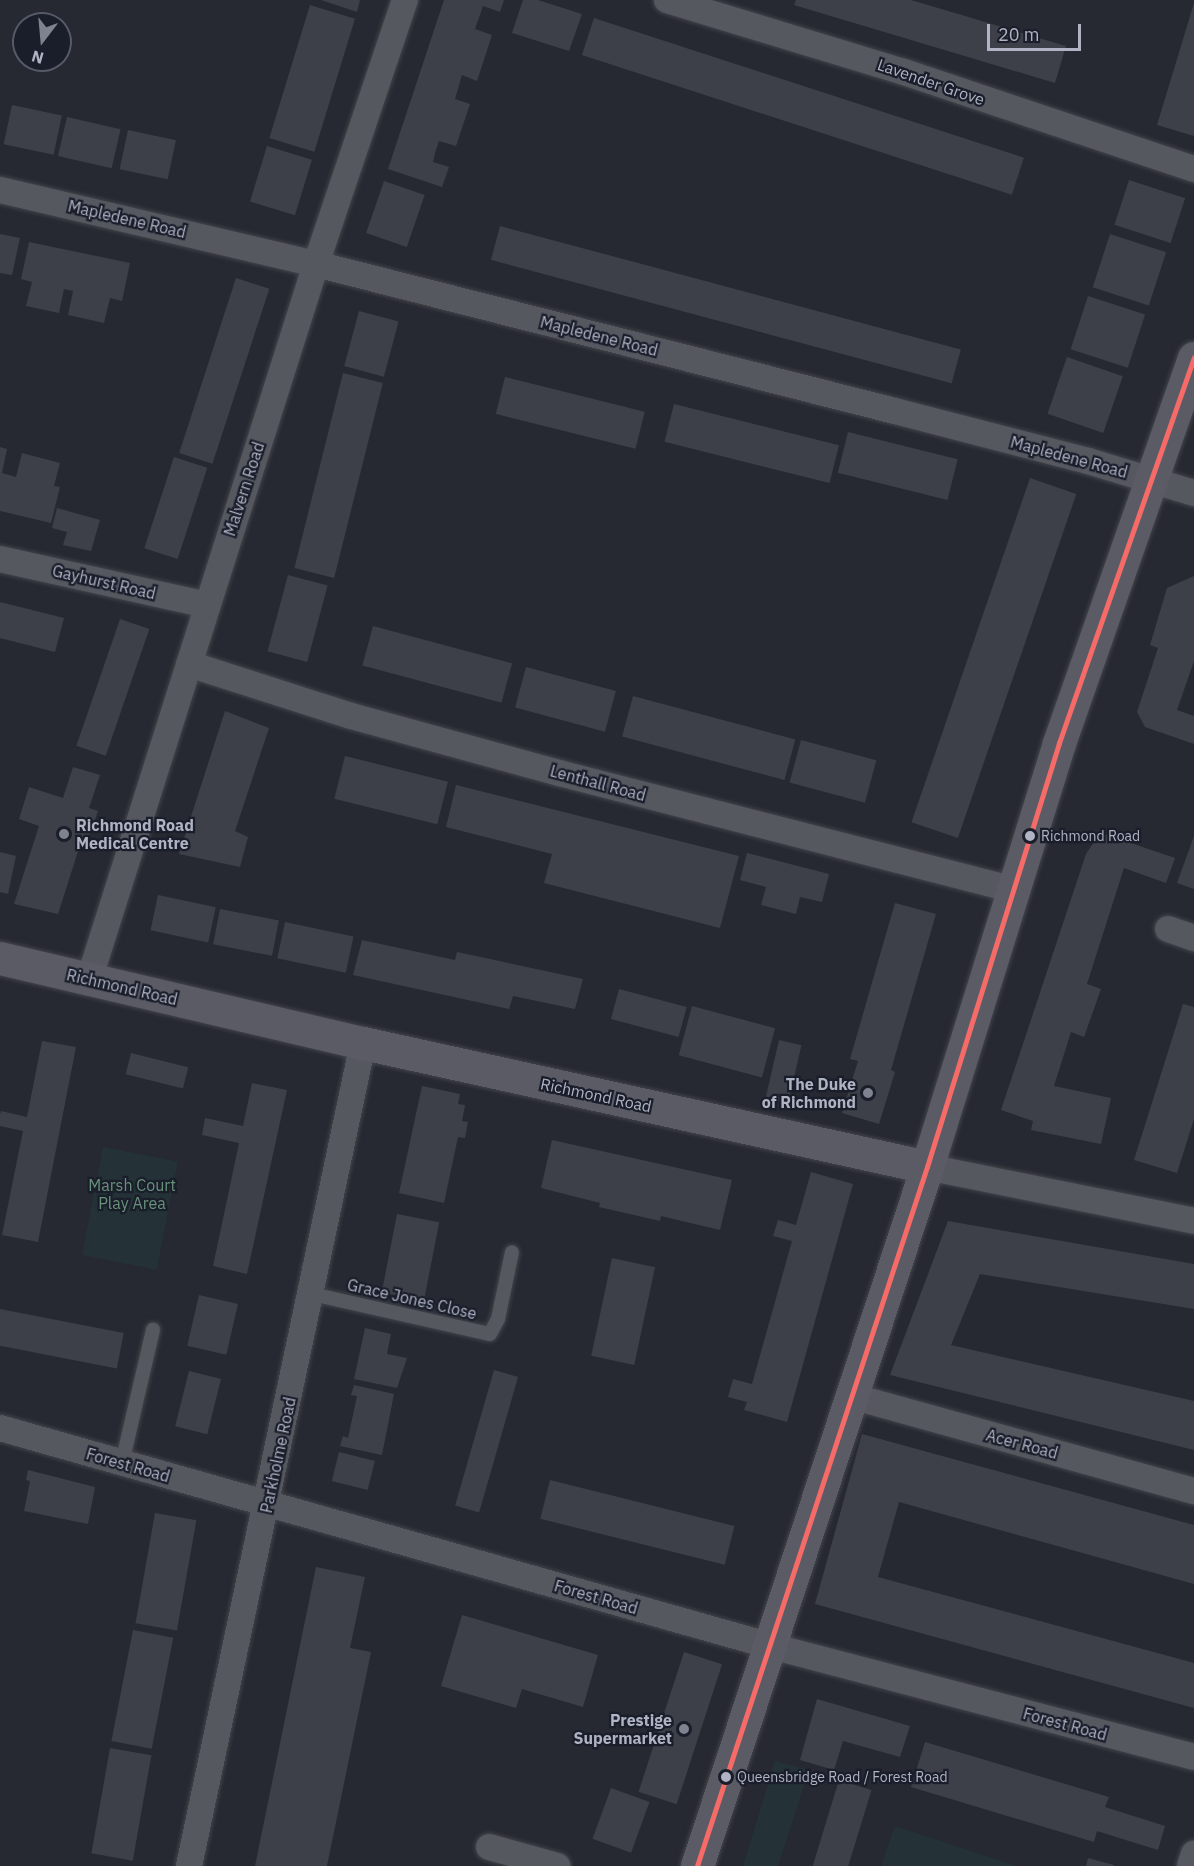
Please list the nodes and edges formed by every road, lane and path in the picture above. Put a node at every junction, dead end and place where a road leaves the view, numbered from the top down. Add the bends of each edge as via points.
1 (405, 0) edge
2 (667, 0) edge
3 (1194, 169) edge
4 (0, 190) edge
5 (316, 264) junction
6 (1194, 358) edge
7 (1150, 480) junction
8 (1194, 494) edge
9 (0, 558) edge
10 (207, 605) junction
11 (189, 664) junction
12 (1011, 889) junction
13 (1168, 929) dead end
14 (1194, 938) edge
15 (0, 958) edge
16 (89, 980) junction
17 (363, 1043) junction
18 (927, 1167) junction
19 (1194, 1221) edge
20 (513, 1252) dead end
21 (312, 1294) junction
22 (153, 1330) dead end
23 (851, 1396) junction
24 (0, 1428) edge
25 (122, 1463) junction
26 (1194, 1491) edge
27 (267, 1506) junction
28 (771, 1646) junction
29 (1194, 1757) edge
30 (489, 1847) dead end
31 (1194, 1854) edge
32 (189, 1866) edge
33 (557, 1866) edge
34 (697, 1866) edge
35 (1190, 1866) edge

1 - 5 street, Malvern Road
2 - 3 street, Lavender Grove via 904,72
4 - 5 street, Mapledene Road
5 - 7 street, Mapledene Road
5 - 10 street, Malvern Road
6 - 7 main road
7 - 8 street, Mapledene Road
7 - 12 main road
9 - 10 street, Gayhurst Road
10 - 11 street, Malvern Road
11 - 12 street, Lenthall Road via 351,716
11 - 16 street, Malvern Road
12 - 18 main road
13 - 14 street
15 - 16 main road, Richmond Road
16 - 17 main road, Richmond Road
17 - 18 main road, Richmond Road
17 - 21 street, Parkholme Road
18 - 19 street, Richmond Road
18 - 23 main road
20 - 21 lane, Grace Jones Close via 498,1319 490,1334
21 - 27 street, Parkholme Road
22 - 25 lane
23 - 26 street, Acer Road
23 - 28 main road
24 - 25 street, Forest Road
25 - 27 street, Forest Road
27 - 28 street, Forest Road
27 - 32 street, Parkholme Road
28 - 29 street, Forest Road
28 - 34 main road
30 - 33 street
31 - 35 street

